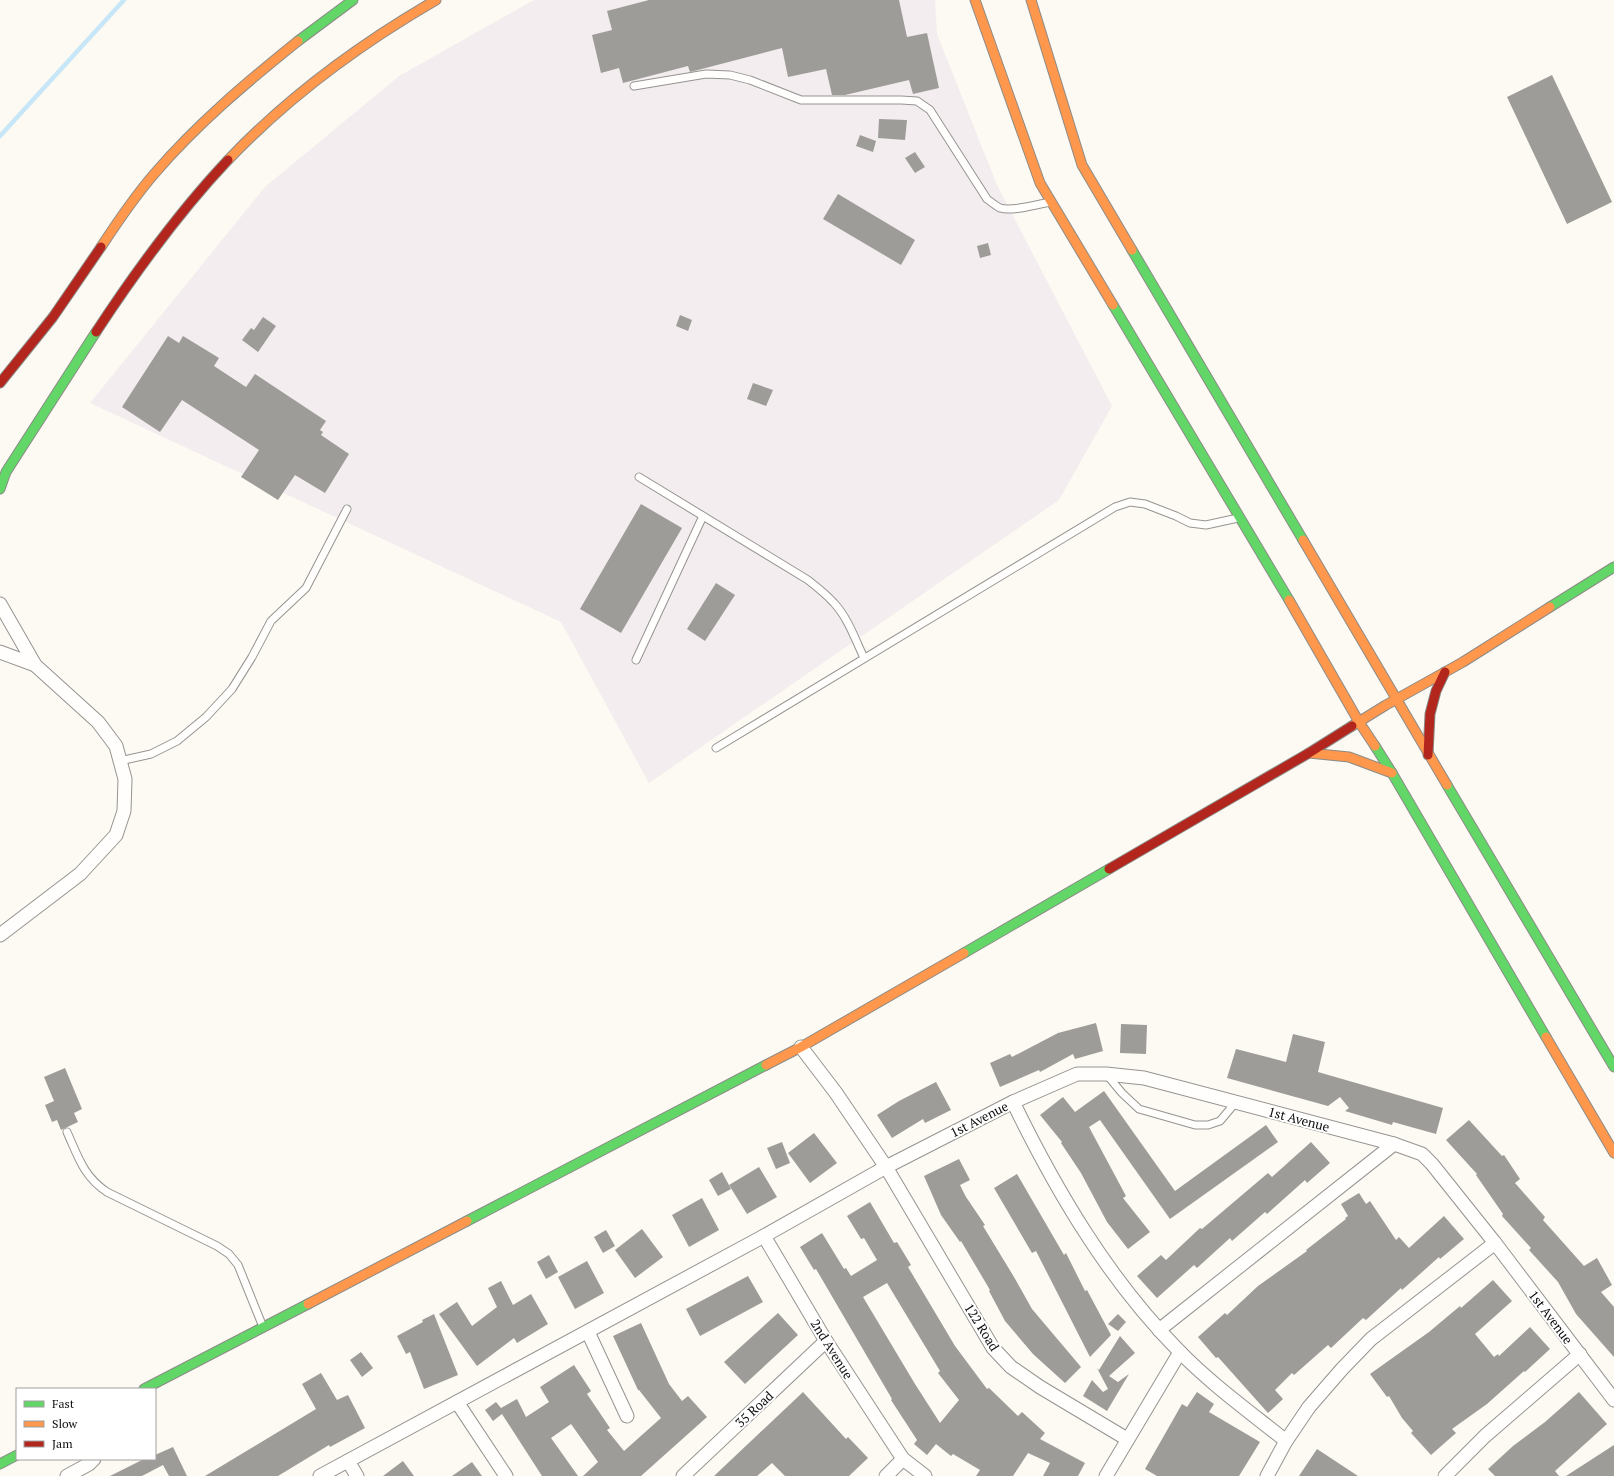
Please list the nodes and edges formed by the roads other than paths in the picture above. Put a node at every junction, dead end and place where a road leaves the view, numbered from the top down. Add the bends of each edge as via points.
1 (353, 0) edge
2 (436, 0) edge
3 (975, 0) edge
4 (1031, 0) edge
5 (634, 86) dead end
6 (1051, 202) junction
7 (0, 383) edge
8 (639, 477) dead end
9 (0, 489) edge
10 (347, 509) dead end
11 (703, 516) junction
12 (1239, 518) junction
13 (1614, 567) edge
14 (0, 604) edge
15 (0, 652) edge
16 (864, 658) junction
17 (636, 660) dead end
18 (35, 665) junction
19 (1445, 672) junction
20 (1396, 700) junction
21 (1359, 722) junction
22 (716, 748) dead end
23 (1309, 754) junction
24 (1428, 755) junction
25 (120, 761) junction
26 (1392, 773) junction
27 (0, 935) edge
28 (801, 1047) junction
29 (1614, 1067) edge
30 (1106, 1074) junction
31 (1013, 1102) junction
32 (1236, 1102) junction
33 (67, 1132) dead end
34 (1394, 1144) junction
35 (1614, 1153) edge
36 (886, 1167) junction
37 (764, 1236) junction
38 (1495, 1243) junction
39 (263, 1327) junction
40 (1159, 1330) junction
41 (588, 1332) junction
42 (826, 1341) junction
43 (1180, 1352) junction
44 (1580, 1354) junction
45 (146, 1388) edge
46 (1614, 1400) edge
47 (457, 1402) junction
48 (627, 1416) dead end
49 (1127, 1439) junction
50 (1286, 1440) junction
51 (16, 1456) edge
52 (903, 1459) junction
53 (93, 1460) edge
54 (348, 1461) junction
55 (0, 1464) edge
56 (67, 1476) edge
57 (320, 1476) edge
58 (357, 1476) edge
59 (506, 1476) edge
60 (683, 1476) edge
61 (886, 1476) edge
62 (925, 1476) edge
63 (1106, 1476) edge
64 (1267, 1476) edge
65 (1445, 1476) edge

1 - 7 street via 282,53 182,144 142,189 26,353
2 - 9 street via 363,45 310,85 259,128 212,178 177,218 140,268 6,472
3 - 6 street via 1040,183
4 - 20 street via 1082,166
5 - 6 lane via 706,74 730,75 801,100 917,101 930,110 987,198 993,203 1000,208 1012,209
6 - 12 street
8 - 11 lane
10 - 25 lane via 306,588 271,621 232,689 206,717 178,741 151,754
11 - 16 lane via 824,592 845,617
11 - 17 lane
12 - 16 lane via 1206,525 1190,523 1145,504 1130,502 1115,507
12 - 21 street via 1315,643
13 - 19 street
14 - 18 street
15 - 18 street
16 - 22 lane
18 - 25 street via 98,722 116,746
19 - 20 street
19 - 24 street via 1436,691 1430,714
20 - 21 street
20 - 24 street
21 - 23 street
21 - 26 street
23 - 26 street via 1349,757
23 - 28 street
24 - 29 street
25 - 27 street via 125,779 124,811 116,835 80,874
26 - 35 street
28 - 36 street, 122 Road
28 - 39 street
30 - 31 street, 1st Avenue via 1077,1074
30 - 32 street, 1st Avenue via 1144,1078
30 - 32 lane via 1140,1110 1195,1125 1208,1125 1220,1121
31 - 36 street, 1st Avenue
31 - 40 street via 1056,1185 1097,1251 1132,1299
32 - 34 street, 1st Avenue
33 - 39 lane via 86,1172 95,1184 229,1254 238,1265
34 - 38 street, 1st Avenue via 1422,1154
34 - 40 street
36 - 37 street, 1st Avenue
36 - 49 street, 122 Road via 994,1348 1011,1367 1040,1387
37 - 41 street, 1st Avenue
37 - 42 street, 2nd Avenue
38 - 44 street, 1st Avenue
38 - 50 street via 1371,1339 1309,1407
39 - 45 street
40 - 43 street
41 - 47 street, 1st Avenue
41 - 48 street
42 - 52 street, 2nd Avenue
42 - 60 street, 35 Road
43 - 49 street
43 - 50 street via 1224,1392
44 - 46 street, 1st Avenue
44 - 65 street via 1485,1436
47 - 54 street, 1st Avenue
47 - 59 street
49 - 63 street
50 - 64 street
51 - 55 street
52 - 61 street
52 - 62 street, 2nd Avenue
53 - 56 street
54 - 57 street, 1st Avenue
54 - 58 street

